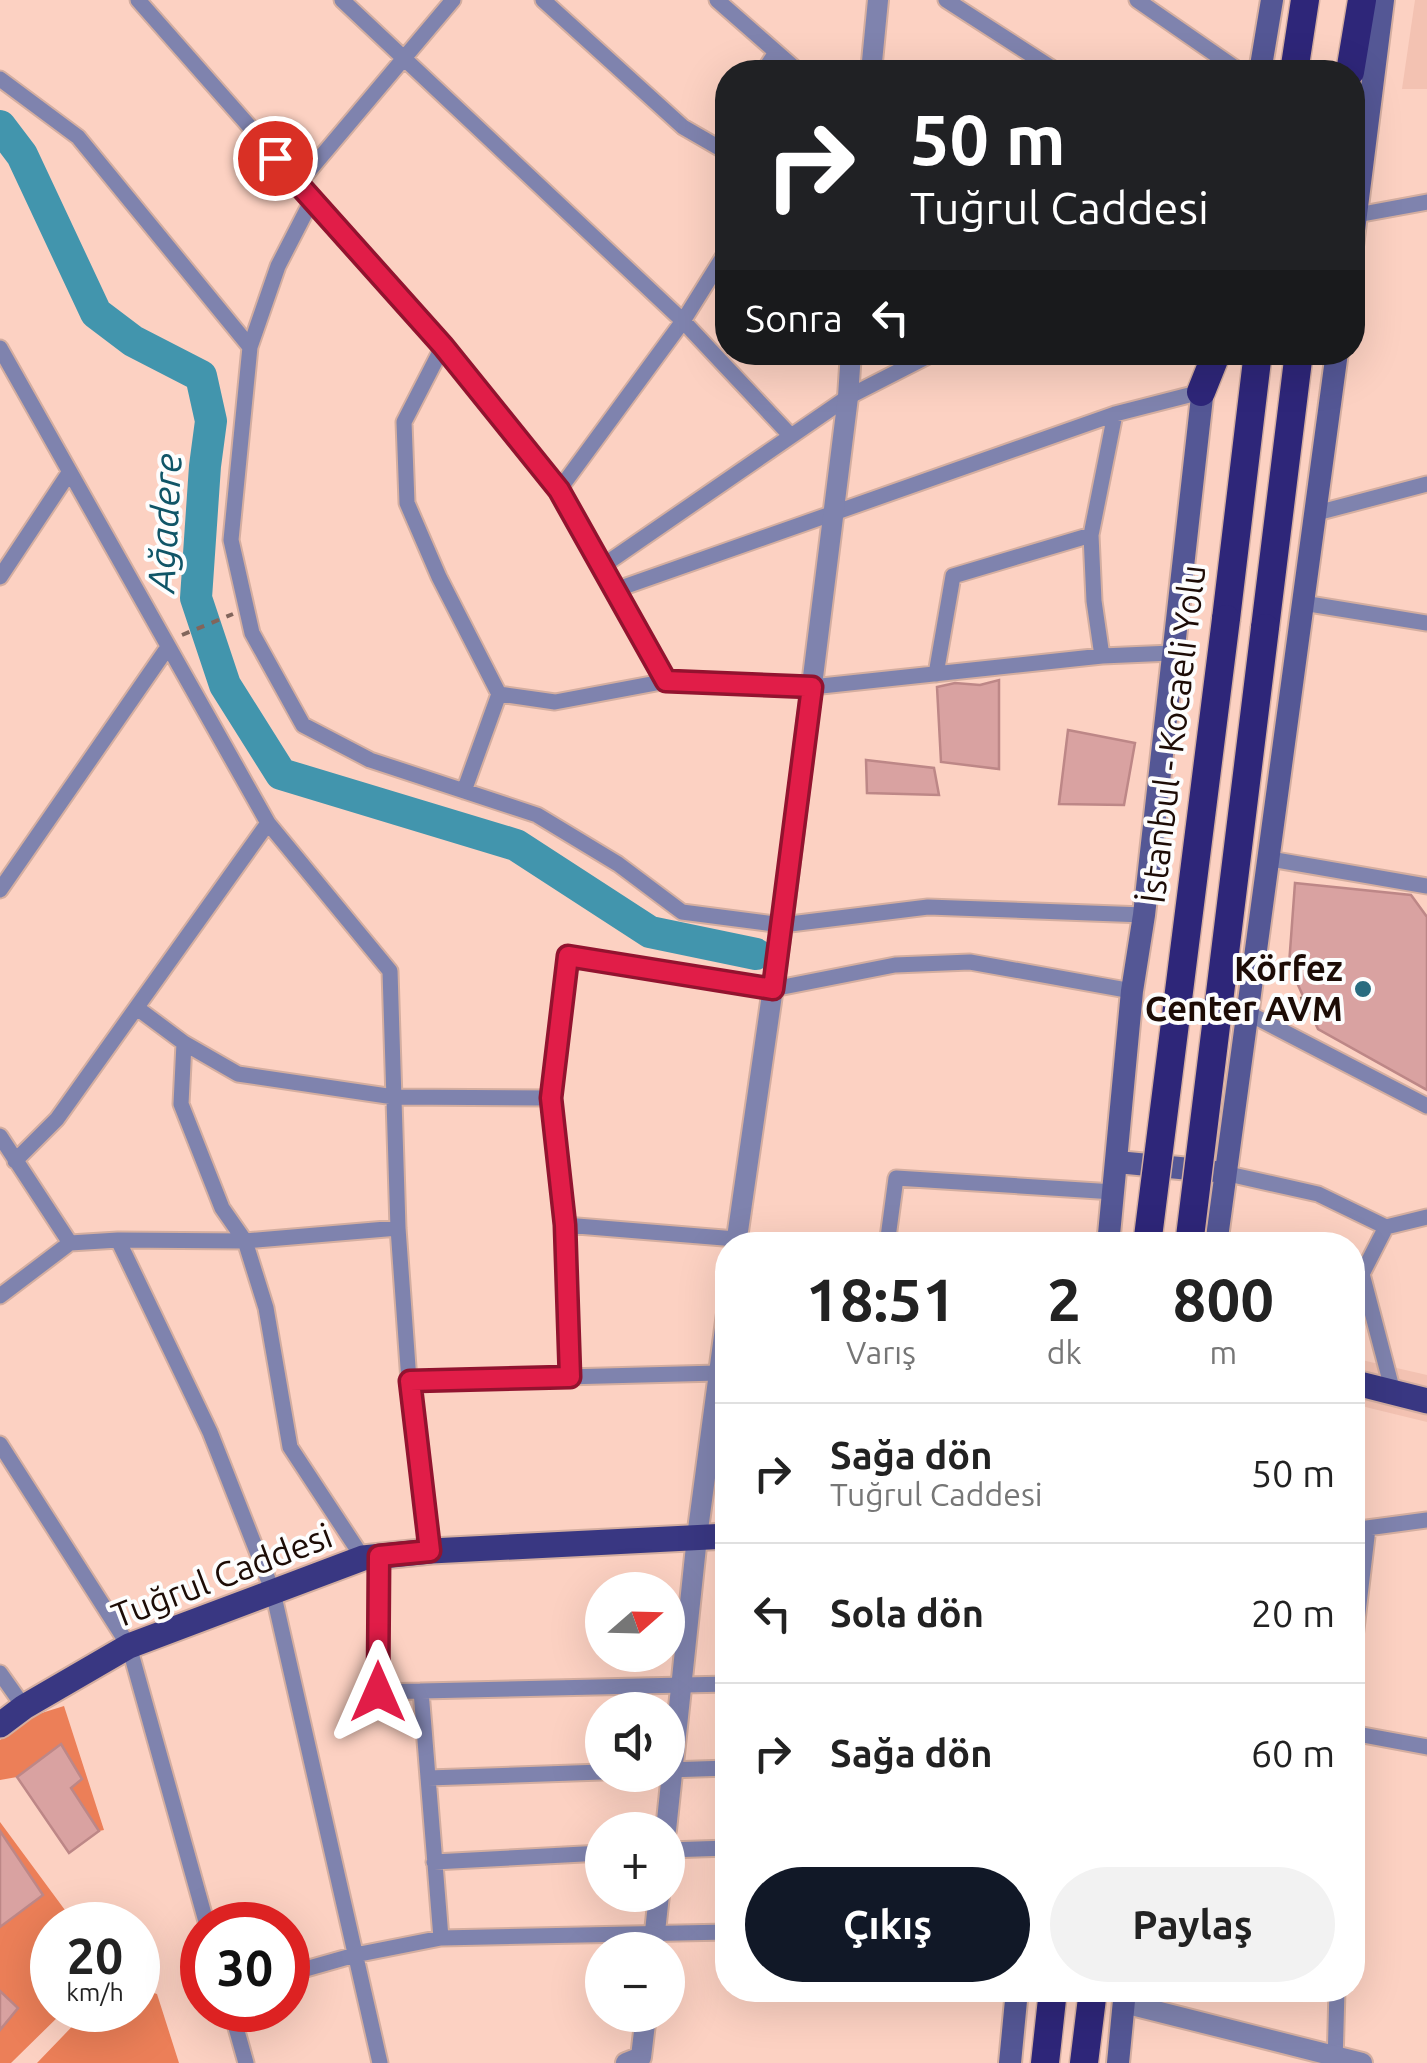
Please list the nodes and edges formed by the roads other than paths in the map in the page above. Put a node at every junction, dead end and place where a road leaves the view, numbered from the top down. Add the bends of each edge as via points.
1 (138, 0) edge
2 (342, 0) edge
3 (452, 0) edge
4 (543, 0) edge
5 (716, 0) edge
6 (878, 0) edge
7 (946, 0) edge
8 (1272, 0) edge
9 (1303, 0) edge
10 (1345, 0) edge
11 (1362, 0) edge
12 (1384, 0) edge
13 (1139, 1) edge
14 (775, 54) junction
15 (406, 59) junction
16 (771, 60) edge
17 (783, 60) edge
18 (872, 60) edge
19 (1039, 60) edge
20 (1224, 60) edge
21 (1262, 60) edge
22 (1296, 60) edge
23 (1336, 60) edge
24 (1352, 60) edge
25 (0, 80) edge
26 (715, 145) edge
27 (1365, 151) edge
28 (298, 184) junction
29 (312, 200) junction
30 (1427, 202) edge
31 (1365, 214) edge
32 (715, 270) edge
33 (683, 320) junction
34 (250, 346) junction
35 (443, 346) junction
36 (0, 348) edge
37 (715, 354) edge
38 (725, 365) edge
39 (850, 365) edge
40 (911, 365) edge
41 (1206, 365) edge
42 (1212, 365) edge
43 (1256, 365) edge
44 (1297, 365) edge
45 (1335, 365) edge
46 (1201, 392) junction
47 (848, 398) junction
48 (1115, 414) junction
49 (790, 435) junction
50 (70, 473) junction
51 (1427, 484) edge
52 (559, 490) junction
53 (834, 511) junction
54 (1314, 514) junction
55 (1091, 535) junction
56 (604, 565) junction
57 (0, 577) edge
58 (615, 590) junction
59 (1303, 603) junction
60 (1427, 623) edge
61 (168, 648) junction
62 (1172, 653) junction
63 (1102, 656) junction
64 (936, 674) junction
65 (666, 681) junction
66 (812, 687) junction
67 (500, 694) junction
68 (464, 791) junction
69 (268, 824) junction
70 (1270, 859) junction
71 (1427, 886) edge
72 (0, 890) edge
73 (1144, 915) junction
74 (782, 925) junction
75 (773, 989) junction
76 (1132, 990) junction
77 (136, 1008) junction
78 (1246, 1012) junction
79 (184, 1043) junction
80 (394, 1097) junction
81 (551, 1098) junction
82 (1427, 1106) edge
83 (0, 1136) edge
84 (15, 1161) junction
85 (1117, 1162) junction
86 (1224, 1173) junction
87 (1114, 1192) junction
88 (1427, 1217) edge
89 (565, 1225) junction
90 (1386, 1227) junction
91 (398, 1228) junction
92 (737, 1232) edge
93 (889, 1232) edge
94 (1109, 1232) edge
95 (1149, 1232) edge
96 (1191, 1232) edge
97 (1217, 1232) edge
98 (118, 1240) junction
99 (715, 1240) edge
100 (245, 1241) junction
101 (70, 1243) junction
102 (1365, 1268) edge
103 (1365, 1285) edge
104 (0, 1296) edge
105 (715, 1372) edge
106 (570, 1377) junction
107 (410, 1381) junction
108 (1365, 1385) edge
109 (1393, 1392) junction
110 (715, 1396) edge
111 (1427, 1401) edge
112 (0, 1444) edge
113 (1427, 1520) edge
114 (1365, 1528) edge
115 (715, 1536) edge
116 (697, 1537) junction
117 (430, 1551) junction
118 (371, 1557) junction
119 (273, 1592) junction
120 (129, 1646) junction
121 (0, 1673) edge
122 (715, 1685) edge
123 (682, 1686) junction
124 (421, 1691) junction
125 (681, 1692) edge
126 (24, 1707) junction
127 (0, 1724) edge
128 (1365, 1736) edge
129 (1427, 1746) edge
130 (715, 1768) edge
131 (685, 1769) edge
132 (585, 1773) edge
133 (428, 1778) junction
134 (715, 1848) edge
135 (685, 1849) edge
136 (585, 1855) edge
137 (434, 1862) junction
138 (201, 1902) edge
139 (715, 1934) edge
140 (441, 1938) junction
141 (685, 1938) edge
142 (585, 1941) edge
143 (355, 1955) junction
144 (310, 1968) edge
145 (1016, 2002) edge
146 (1052, 2002) edge
147 (1091, 2002) edge
148 (1123, 2002) edge
149 (1144, 2002) edge
150 (1337, 2002) edge
151 (237, 2032) edge
152 (642, 2032) edge
153 (1335, 2058) edge
154 (636, 2061) edge
155 (246, 2063) edge
156 (380, 2063) edge
157 (1010, 2063) edge
158 (1045, 2063) edge
159 (1084, 2063) edge
160 (1118, 2063) edge
161 (1362, 2063) edge

1 - 28 street
2 - 15 street
3 - 15 street
4 - 26 street via 683,127
5 - 14 street
6 - 18 street
7 - 19 street
8 - 21 main road
9 - 22 highway
10 - 23 highway
11 - 24 highway
12 - 27 main road
13 - 20 street
14 - 16 street
14 - 17 street
15 - 28 street
15 - 33 street
25 - 34 street via 78,138
28 - 29 street
29 - 34 street via 278,266
29 - 35 street
30 - 31 street
32 - 33 street
33 - 37 street
33 - 52 street
34 - 68 street via 231,540 252,633 303,725 370,760
35 - 52 street
35 - 67 street via 404,422 407,503
36 - 50 street
38 - 49 street
39 - 47 street
40 - 47 street
41 - 46 main road
42 - 46 highway
43 - 95 highway, İstanbul - Kocaeli Yolu, bridge
44 - 96 highway, bridge
45 - 54 main road
46 - 48 street
46 - 62 main road
47 - 49 street
47 - 53 street
48 - 53 street
48 - 55 street
49 - 56 street
50 - 57 street
50 - 61 street
51 - 54 street
52 - 56 street
53 - 58 street
53 - 66 street
54 - 59 main road
55 - 63 street
55 - 64 street via 953,576
56 - 58 street
58 - 65 street
59 - 60 street
59 - 70 main road
61 - 69 street
61 - 72 street
62 - 63 street
62 - 73 main road
63 - 64 street
64 - 66 street
65 - 66 street
65 - 67 street via 555,702
66 - 74 street
67 - 68 street
68 - 74 street via 537,815 682,912
69 - 77 street
69 - 80 street via 390,971
70 - 71 street
70 - 78 main road
73 - 74 street via 928,907
73 - 76 main road
74 - 75 street
75 - 76 street via 895,965 970,962
75 - 81 street via 568,956
75 - 92 street
76 - 85 main road
77 - 79 street
77 - 84 street via 58,1118
78 - 82 street
78 - 86 main road
79 - 80 street via 238,1074
79 - 100 street via 180,1104 222,1208
80 - 81 street
80 - 91 street
81 - 89 street
83 - 84 street
84 - 101 street
85 - 86 main road
85 - 87 main road
86 - 90 street via 1318,1194
86 - 97 main road
87 - 93 street via 896,1178
87 - 94 main road
88 - 90 street
89 - 99 street
89 - 106 street
90 - 102 street
91 - 100 street
91 - 107 street
98 - 100 street
98 - 101 street
98 - 119 street via 210,1432
100 - 118 street via 266,1308 290,1446
101 - 104 street
103 - 109 street
105 - 106 street
106 - 107 street
107 - 117 street
108 - 109 main road
109 - 111 main road
110 - 116 street
112 - 120 street
113 - 114 street
115 - 116 main road, Tuğrul Caddesi
116 - 117 main road, Tuğrul Caddesi
116 - 123 street
117 - 118 main road, Tuğrul Caddesi
118 - 119 main road, Tuğrul Caddesi
118 - 124 street via 378,1692
119 - 120 main road, Tuğrul Caddesi
119 - 143 street
120 - 126 main road, Tuğrul Caddesi
120 - 138 street
121 - 126 street
122 - 123 street
123 - 124 street
123 - 125 street
124 - 133 street
126 - 127 main road, Tuğrul Caddesi
128 - 129 street
130 - 131 street
132 - 133 street
133 - 137 street
134 - 135 street
136 - 137 street
137 - 140 street
139 - 141 street
140 - 142 street
140 - 143 street
143 - 144 street
143 - 156 street
145 - 157 main road
146 - 158 highway
147 - 159 highway
148 - 160 main road
149 - 153 street
150 - 153 street
151 - 155 street
152 - 154 street
153 - 161 street

